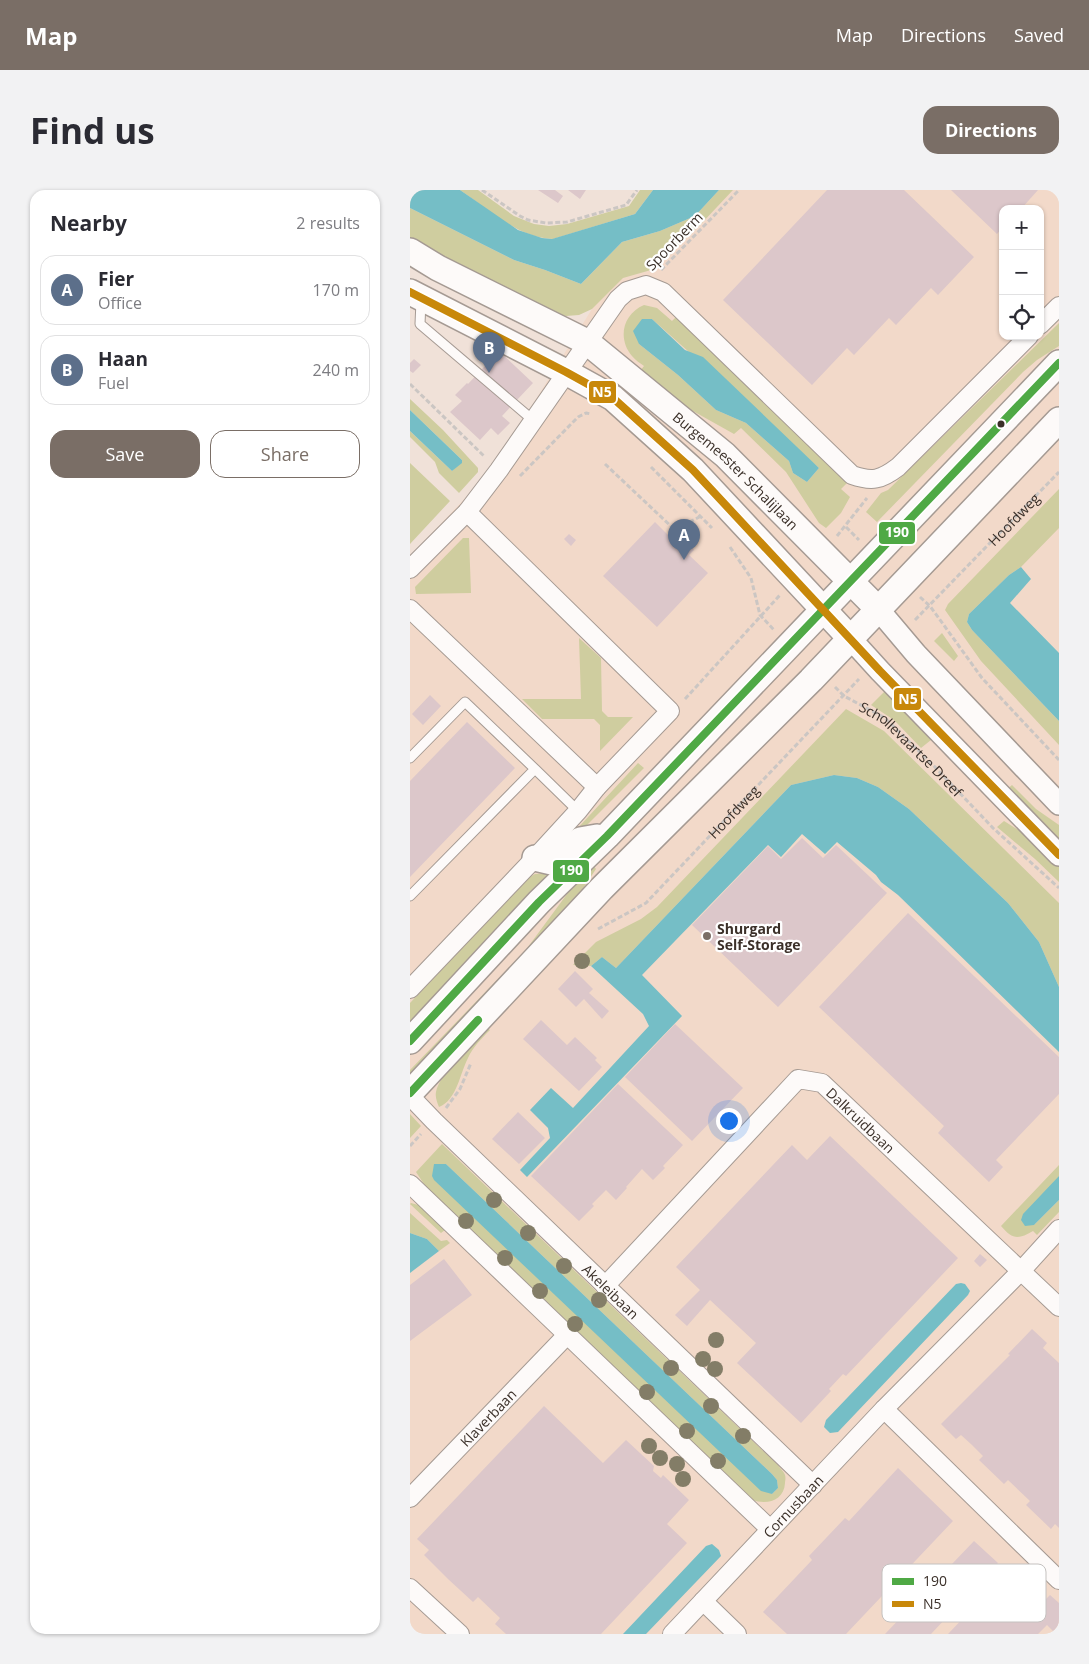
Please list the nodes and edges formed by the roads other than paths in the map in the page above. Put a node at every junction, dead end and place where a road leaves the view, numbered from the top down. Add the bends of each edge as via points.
1 (410, 251) edge
2 (415, 294) edge
3 (1059, 306) edge
4 (1044, 321) edge
5 (1025, 340) edge
6 (587, 342) junction
7 (1059, 363) edge
8 (566, 372) junction
9 (1059, 420) edge
10 (534, 421) junction
11 (467, 512) junction
12 (410, 569) edge
13 (850, 581) junction
14 (410, 609) edge
15 (878, 609) junction
16 (822, 610) junction
17 (850, 638) junction
18 (410, 758) edge
19 (535, 769) junction
20 (597, 787) junction
21 (1059, 804) edge
22 (578, 811) junction
23 (607, 836) junction
24 (1059, 855) edge
25 (536, 858) junction
26 (410, 896) edge
27 (410, 989) edge
28 (410, 1041) edge
29 (410, 1094) edge
30 (410, 1184) edge
31 (1059, 1229) edge
32 (1021, 1270) junction
33 (605, 1286) junction
34 (1059, 1308) edge
35 (566, 1336) junction
36 (884, 1410) junction
37 (813, 1485) junction
38 (410, 1498) edge
39 (770, 1529) junction
40 (1043, 1564) edge
41 (1046, 1567) edge
42 (1059, 1580) edge
43 (410, 1588) edge
44 (702, 1601) junction
45 (460, 1634) edge
46 (672, 1634) edge
47 (737, 1634) edge

1 - 6 main road, Burgemeester Schalijlaan
2 - 8 main road, Burgemeester Schalijlaan
2 - 10 lane via 420,324
3 - 4 street
5 - 6 street via 898,467 886,477 875,479 852,475 663,292 646,285 627,291
6 - 8 street
6 - 13 main road, Burgemeester Schalijlaan via 725,454
7 - 13 main road
8 - 10 street
8 - 16 main road, Burgemeester Schalijlaan via 613,398 694,470
9 - 15 main road
10 - 11 street
11 - 12 street
11 - 20 street via 670,711
13 - 15 main road, Burgemeester Schalijlaan
13 - 16 main road
14 - 20 street
15 - 17 main road
15 - 21 street via 916,654
16 - 17 main road, Burgemeester Schalijlaan
16 - 23 main road
17 - 24 street, Schollevaartse Dreef
17 - 29 main road via 602,888
18 - 19 lane via 465,702
19 - 22 lane
19 - 26 lane
20 - 22 street
22 - 25 street
23 - 25 main road via 580,840 552,862
23 - 28 main road via 539,902
25 - 27 street
29 - 33 street, Akeleibaan
30 - 35 street
31 - 32 street, Cornusbaan
32 - 33 street, Dalkruidbaan via 822,1083 798,1079
32 - 34 street, Dalkruidbaan
32 - 36 street, Cornusbaan
33 - 37 street, Akeleibaan
35 - 38 street, Klaverbaan
35 - 39 street
36 - 37 street, Cornusbaan
36 - 40 street
37 - 39 street, Cornusbaan
39 - 44 street, Cornusbaan
41 - 42 street
43 - 45 street
44 - 46 street, Cornusbaan
44 - 47 street

